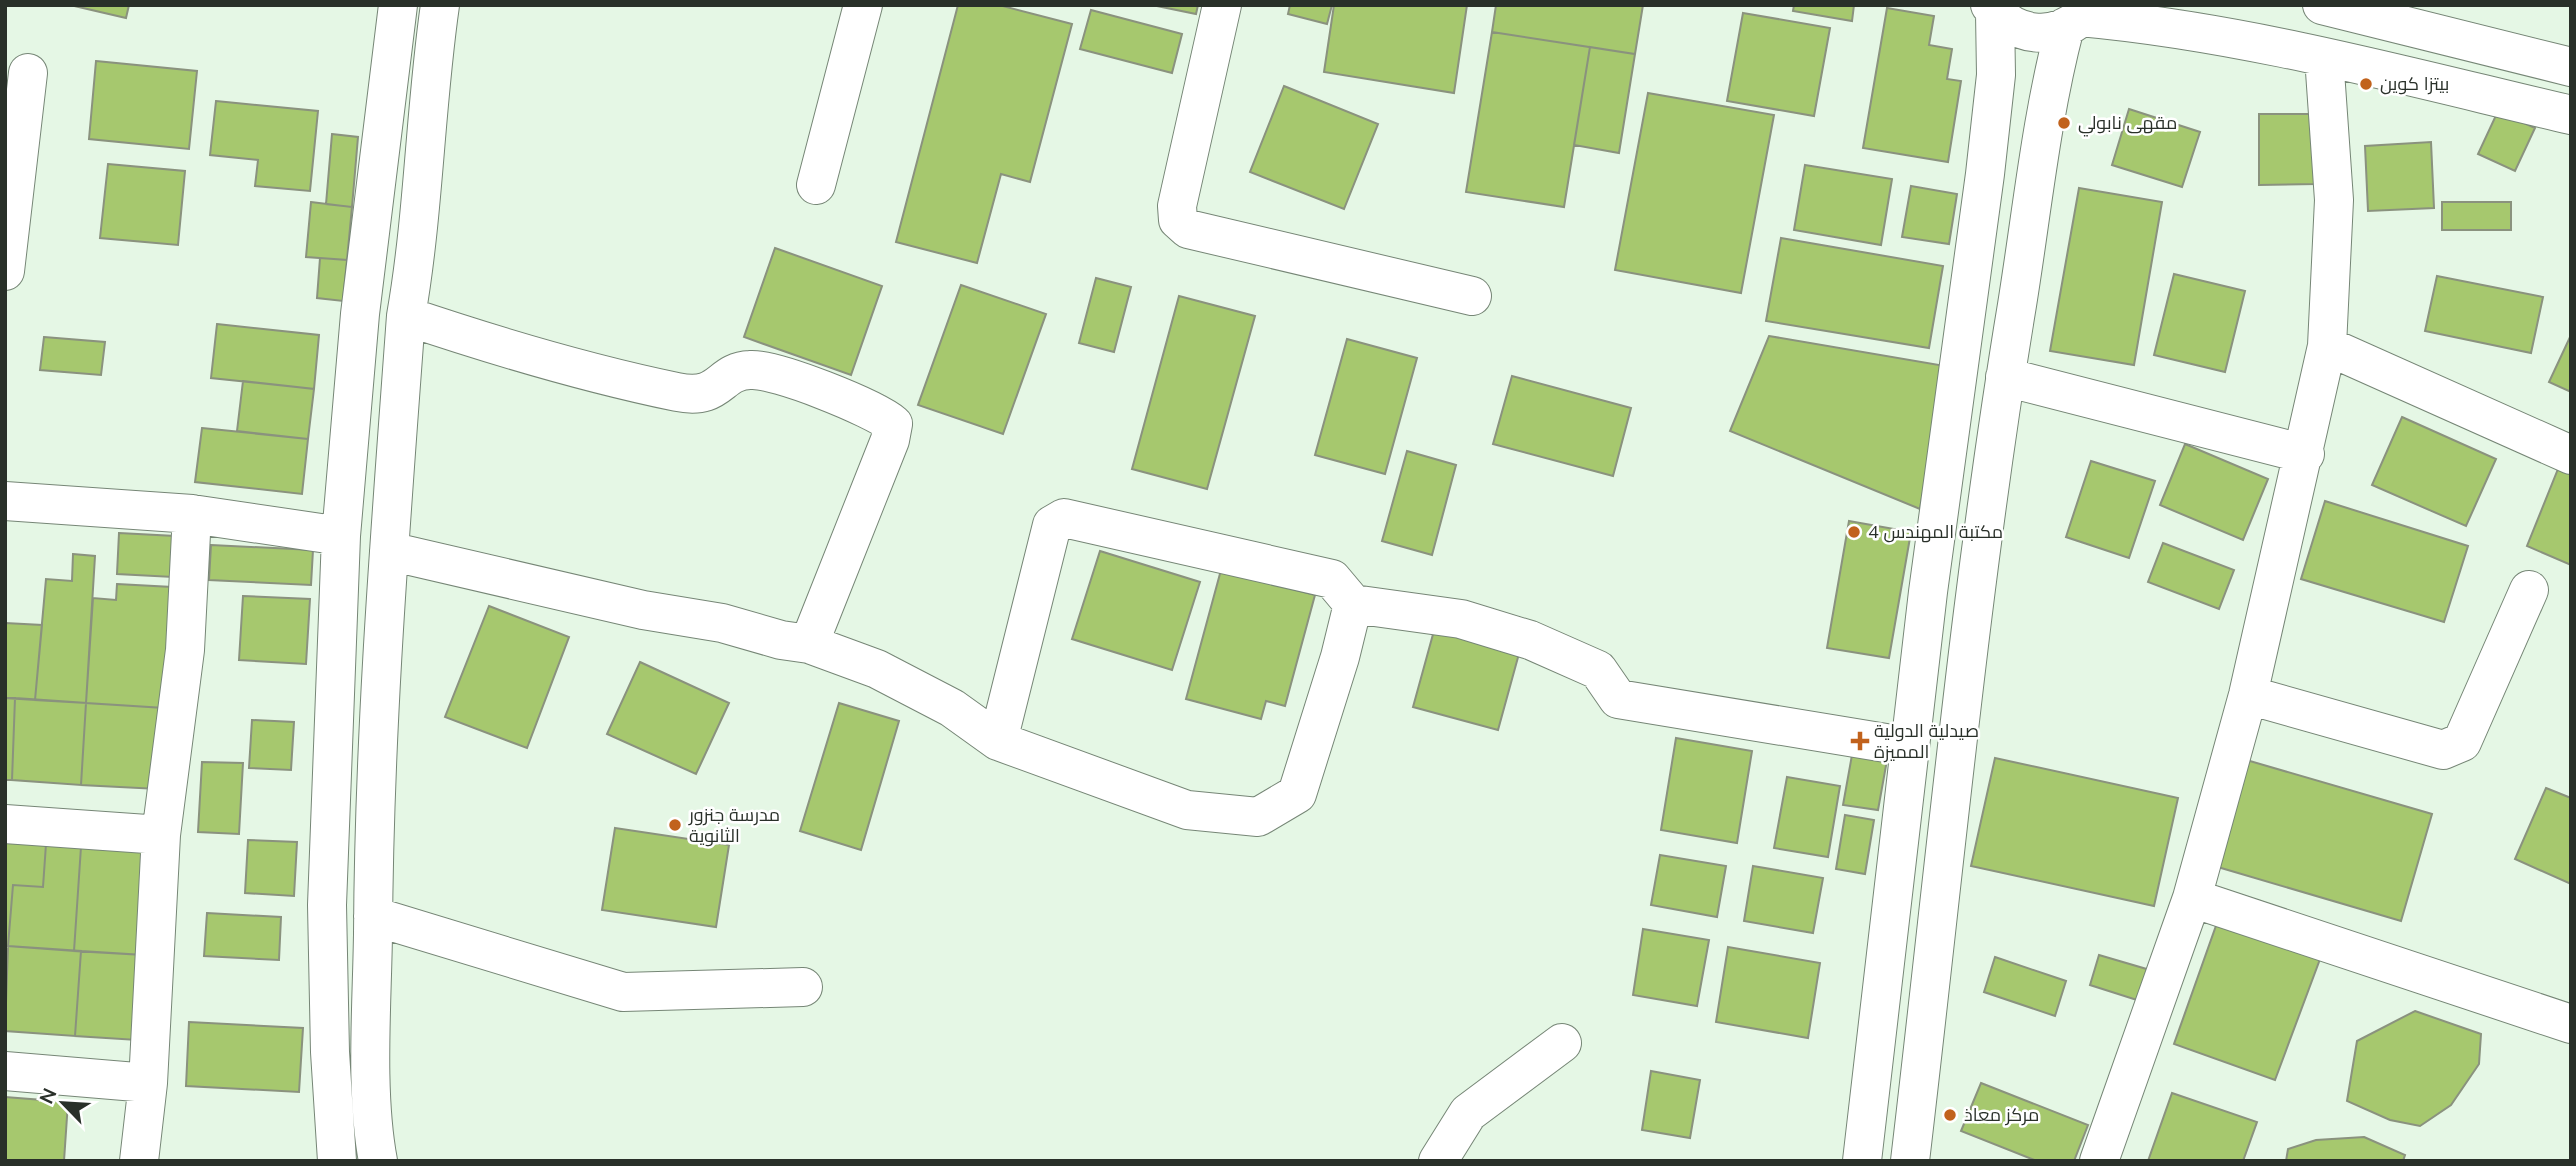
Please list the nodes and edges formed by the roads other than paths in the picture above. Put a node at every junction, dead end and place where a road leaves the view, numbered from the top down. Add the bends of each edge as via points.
1 (398, 5) edge
2 (440, 5) edge
3 (863, 5) edge
4 (1222, 5) edge
5 (2322, 5) edge
6 (1993, 9) edge
7 (2079, 17) edge
8 (2324, 57) junction
9 (2571, 67) edge
10 (28, 74) dead end
11 (2571, 115) edge
12 (816, 185) dead end
13 (5, 271) edge
14 (1472, 296) dead end
15 (406, 316) junction
16 (2327, 346) junction
17 (2005, 377) junction
18 (2305, 454) junction
19 (2571, 455) edge
20 (5, 501) edge
21 (192, 514) junction
22 (341, 536) junction
23 (389, 551) junction
24 (2529, 590) dead end
25 (1353, 604) junction
26 (808, 644) junction
27 (2248, 695) junction
28 (999, 741) junction
29 (1910, 747) junction
30 (5, 824) edge
31 (162, 835) junction
32 (2192, 898) junction
33 (373, 916) junction
34 (803, 988) dead end
35 (2571, 1024) edge
36 (1562, 1043) dead end
37 (5, 1071) edge
38 (148, 1083) junction
39 (139, 1161) edge
40 (337, 1161) edge
41 (379, 1161) edge
42 (1438, 1161) edge
43 (1862, 1161) edge
44 (1910, 1161) edge
45 (2099, 1161) edge

1 - 22 street via 360,314
2 - 15 street
3 - 12 street
4 - 14 street via 1177,205 1178,220 1188,229
5 - 9 street
6 - 7 street via 2008,24 2024,31 2049,33
6 - 29 street via 1996,75 1985,174
7 - 8 street
7 - 17 street via 2052,77
8 - 11 street
8 - 16 street via 2334,200
10 - 13 street
15 - 23 street
15 - 26 street via 572,367 679,392 707,393 750,370 825,391 882,414 892,424 890,440
16 - 18 street
16 - 19 street
17 - 18 street
17 - 44 street
18 - 27 street
20 - 21 street
21 - 22 street
21 - 31 street via 185,650
22 - 40 street via 327,905
23 - 26 street
23 - 33 street via 377,743
24 - 27 street via 2462,742 2443,750
25 - 28 street via 1297,793 1258,817 1186,810
25 - 28 street via 1332,579 1064,518 1052,525
25 - 29 street via 1461,618 1530,640 1598,670 1618,699
26 - 28 street via 890,676 952,708
27 - 32 street
29 - 43 street
30 - 31 street
31 - 38 street
32 - 35 street
32 - 45 street
33 - 34 street via 623,992
33 - 41 street via 374,1140
36 - 42 street via 1468,1113
37 - 38 street
38 - 39 street

